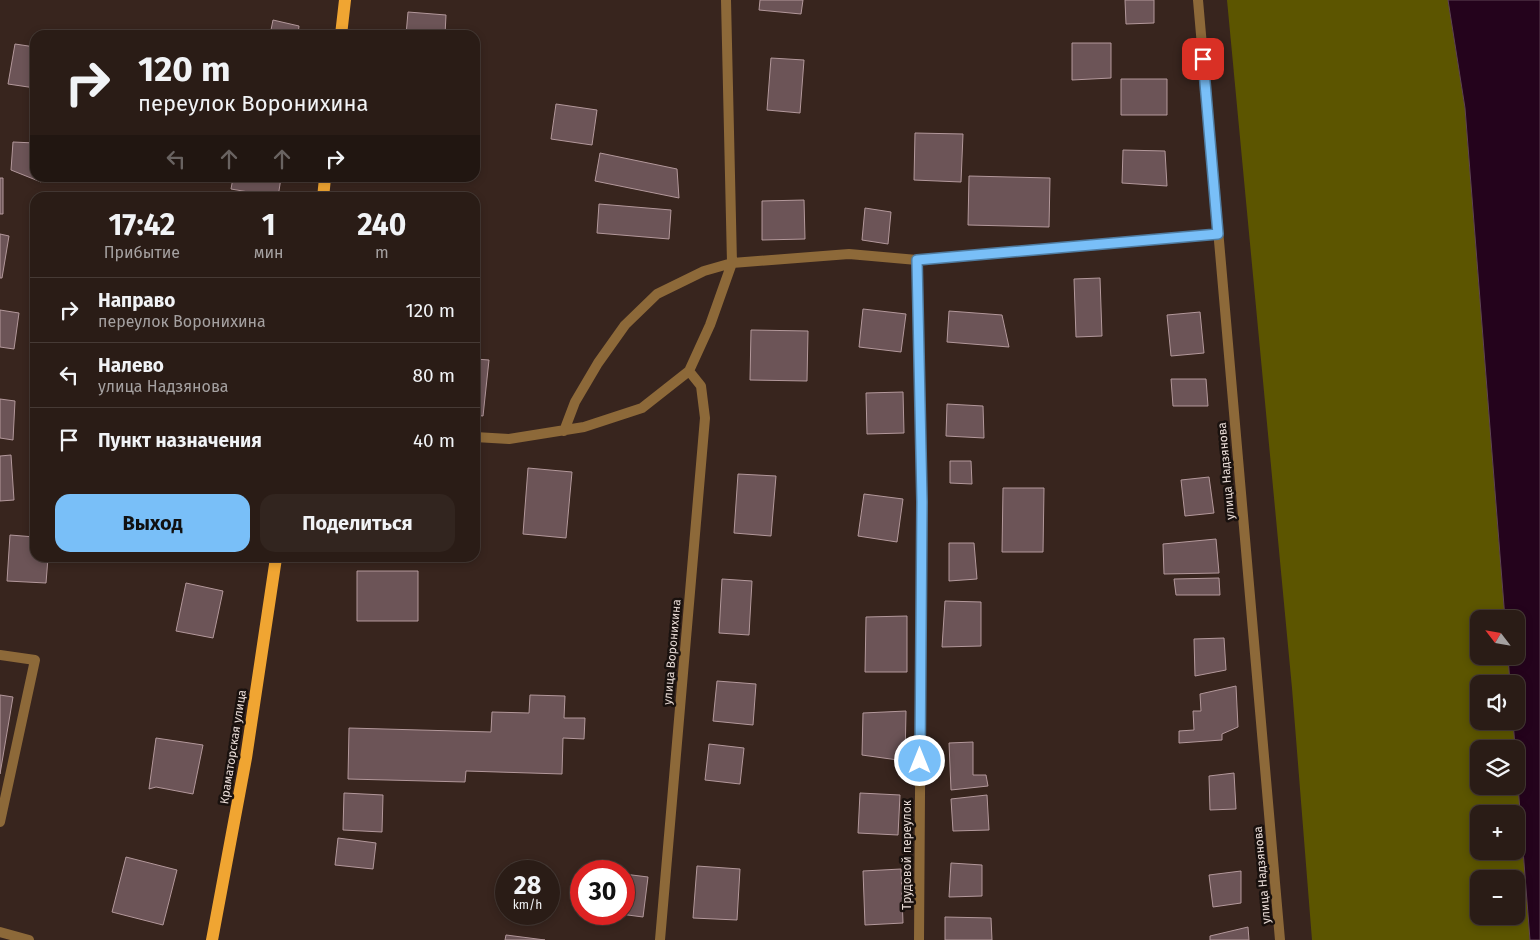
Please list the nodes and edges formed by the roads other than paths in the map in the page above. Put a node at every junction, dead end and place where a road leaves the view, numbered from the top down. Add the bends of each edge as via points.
1 (346, 0) edge
2 (726, 0) edge
3 (1198, 0) edge
4 (343, 30) edge
5 (1218, 234) junction
6 (917, 260) junction
7 (732, 263) junction
8 (688, 371) junction
9 (564, 431) junction
10 (480, 437) edge
11 (275, 562) edge
12 (0, 655) edge
13 (0, 822) edge
14 (0, 932) edge
15 (29, 940) edge
16 (212, 940) edge
17 (660, 940) edge
18 (919, 940) edge
19 (1280, 940) edge

1 - 4 main road
2 - 7 street
3 - 5 street, улица Надзянова
5 - 6 street
5 - 19 street, улица Надзянова
6 - 7 street via 849,254
6 - 18 street, Трудовой переулок via 922,502
7 - 8 street via 710,325
7 - 9 street via 704,271 657,294 626,325 584,386
8 - 9 street via 642,408
8 - 17 street, улица Воронихина via 701,386 704,418
9 - 10 street via 509,438
11 - 16 main road, Краматорская улица via 246,758
12 - 13 street via 35,660
14 - 15 street

